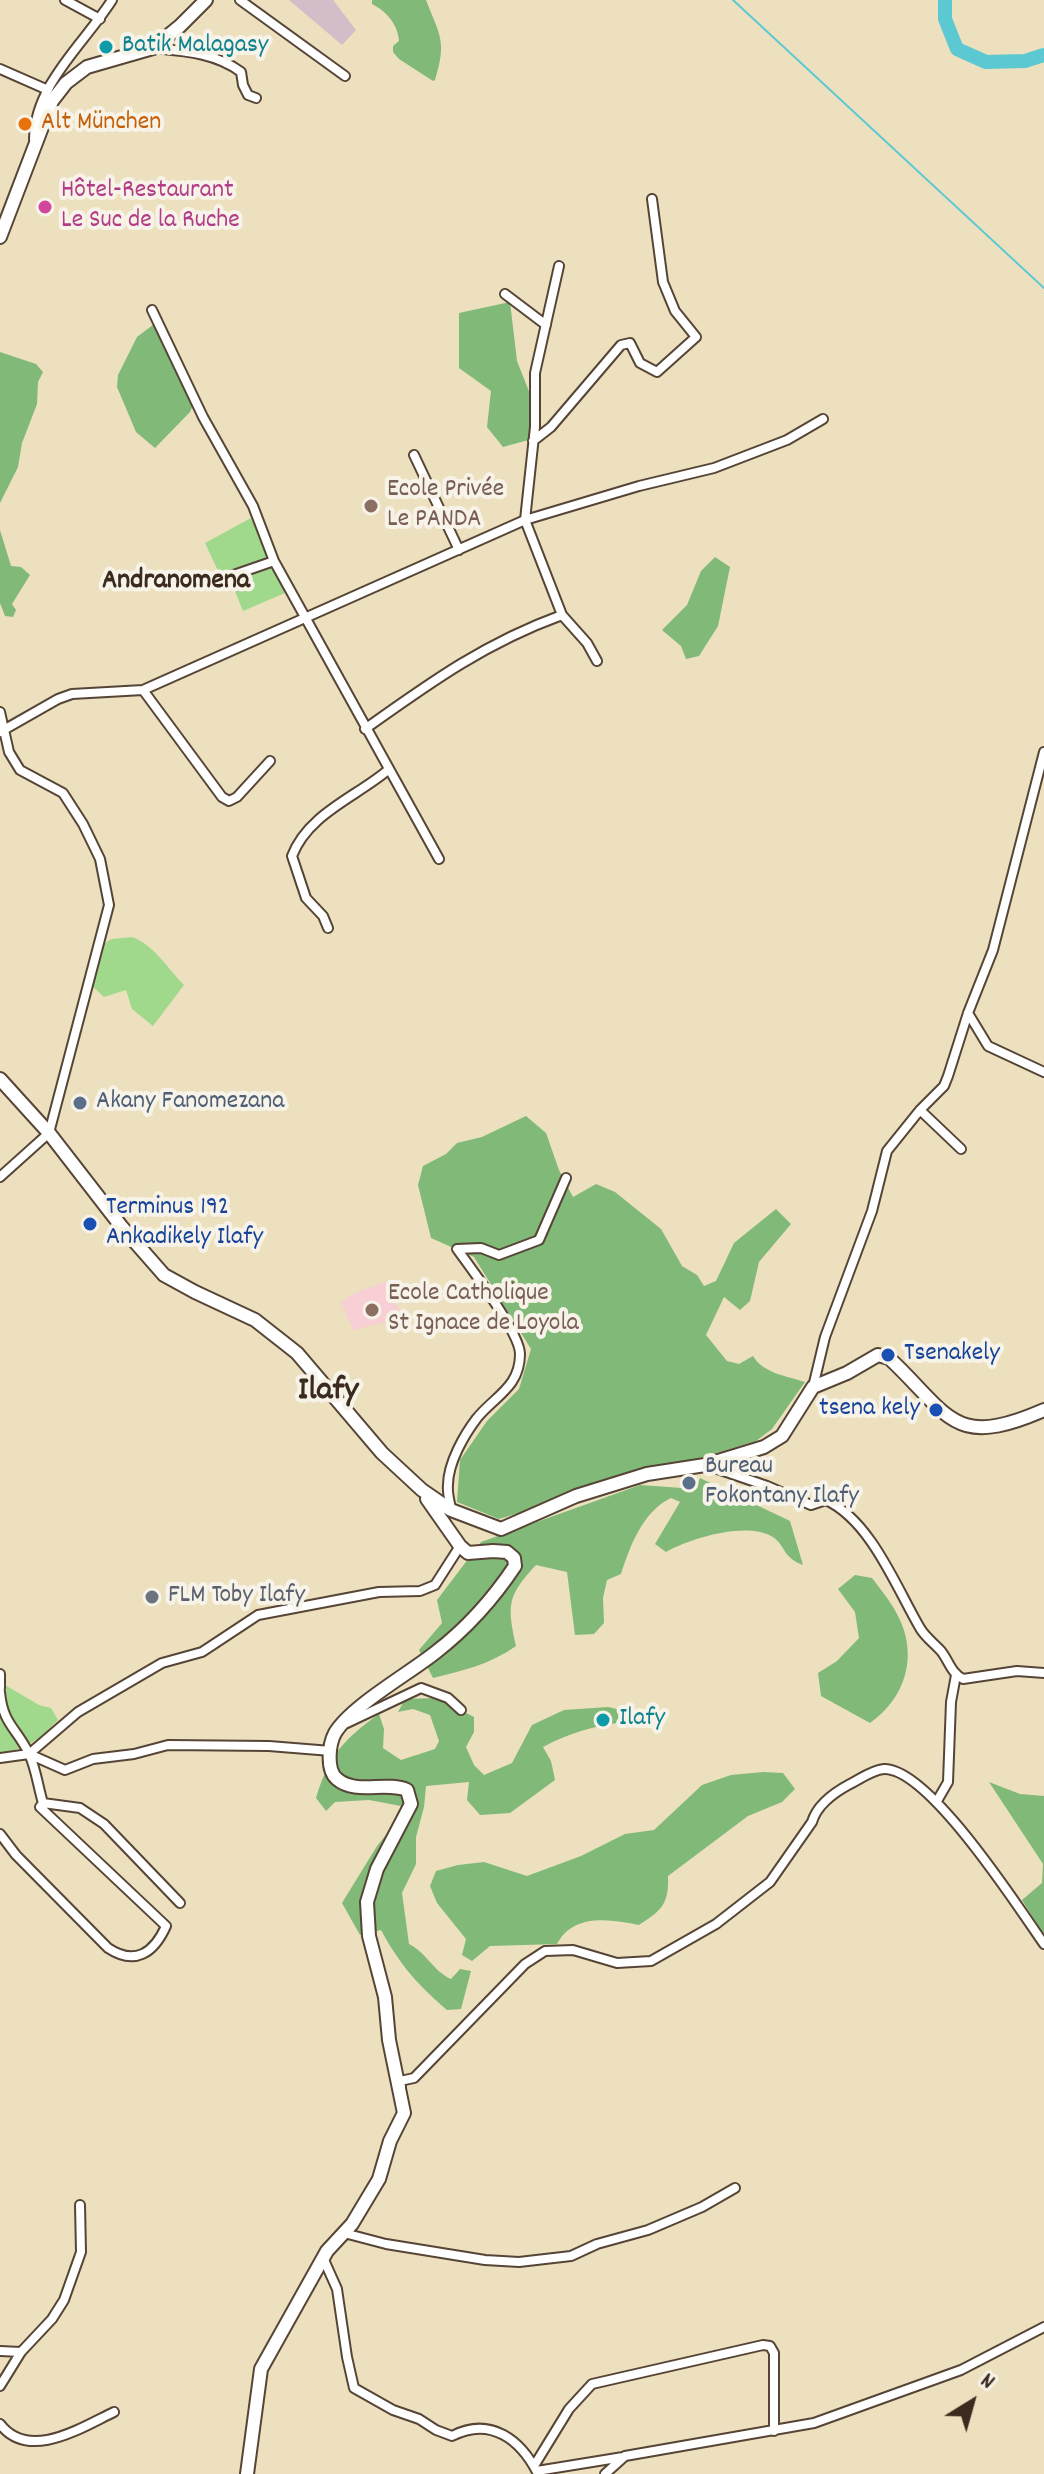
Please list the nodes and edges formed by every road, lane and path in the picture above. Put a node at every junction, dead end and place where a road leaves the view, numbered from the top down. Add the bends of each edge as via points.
1 (65, 0) edge
2 (112, 0) edge
3 (206, 0) edge
4 (240, 0) edge
5 (100, 19) junction
6 (153, 48) junction
7 (0, 69) edge
8 (345, 76) dead end
9 (48, 90) junction
10 (256, 98) dead end
11 (34, 152) junction
12 (652, 199) dead end
13 (0, 237) edge
14 (559, 266) dead end
15 (505, 294) dead end
16 (152, 310) dead end
17 (546, 325) junction
18 (823, 419) dead end
19 (533, 441) junction
20 (414, 455) dead end
21 (525, 520) junction
22 (459, 550) junction
23 (274, 561) junction
24 (222, 579) dead end
25 (562, 615) junction
26 (305, 619) junction
27 (597, 661) dead end
28 (143, 690) junction
29 (0, 712) edge
30 (365, 729) junction
31 (1, 731) edge
32 (1044, 752) edge
33 (270, 761) dead end
34 (388, 770) junction
35 (439, 859) dead end
36 (328, 928) dead end
37 (968, 1013) junction
38 (1044, 1072) edge
39 (0, 1079) edge
40 (920, 1110) junction
41 (49, 1133) junction
42 (961, 1149) dead end
43 (0, 1177) edge
44 (566, 1178) dead end
45 (813, 1387) junction
46 (1044, 1410) edge
47 (705, 1465) junction
48 (422, 1490) junction
49 (451, 1510) junction
50 (460, 1546) junction
51 (1044, 1673) edge
52 (0, 1674) edge
53 (956, 1675) junction
54 (0, 1690) edge
55 (461, 1710) dead end
56 (4, 1725) edge
57 (343, 1725) junction
58 (331, 1751) junction
59 (29, 1754) junction
60 (0, 1758) edge
61 (937, 1801) junction
62 (43, 1803) junction
63 (0, 1834) edge
64 (180, 1903) dead end
65 (1044, 1944) edge
66 (401, 2093) junction
67 (735, 2188) dead end
68 (80, 2205) dead end
69 (344, 2233) junction
70 (324, 2260) junction
71 (1044, 2327) edge
72 (0, 2351) edge
73 (21, 2352) junction
74 (0, 2386) edge
75 (114, 2412) dead end
76 (0, 2424) edge
77 (774, 2431) junction
78 (625, 2456) junction
79 (536, 2471) edge
80 (247, 2474) edge
81 (605, 2474) edge

1 - 5 street
2 - 5 street
3 - 6 street
4 - 8 street
5 - 9 street
6 - 10 street via 228,63 241,72 248,95
6 - 11 street via 95,63 66,83 52,101
7 - 9 street
9 - 11 street via 34,121
11 - 13 street
12 - 19 street via 663,282 675,311 696,337 657,372 640,363 630,343 621,345
14 - 17 street
15 - 17 street
16 - 23 street via 253,506
17 - 19 street via 535,373
18 - 21 street via 787,440 714,468
19 - 21 street
20 - 22 street
21 - 22 street
21 - 25 street
22 - 26 street
23 - 24 street
23 - 26 street
25 - 27 street
25 - 30 street via 490,645
26 - 28 street
26 - 30 street
28 - 31 street via 72,694
28 - 33 street via 229,801
29 - 31 street
30 - 34 street
31 - 41 street via 20,770 63,793 83,824 100,859 109,905
32 - 37 street via 995,947
34 - 35 street
34 - 36 street via 324,815 297,843 292,856 306,898
37 - 38 street via 988,1046
37 - 40 street via 944,1086
39 - 41 street
40 - 42 street
40 - 45 street via 887,1151
41 - 43 street
41 - 48 street via 164,1275 255,1320 297,1353 382,1453
44 - 49 street via 539,1240 499,1255 481,1248 457,1249 507,1323 520,1353 512,1386 477,1418 455,1457 447,1484
45 - 46 street via 878,1355 889,1358 957,1423 1013,1423
45 - 47 street via 782,1436
47 - 49 street via 647,1474 576,1496 501,1529
47 - 53 street via 811,1505 826,1500 840,1506 887,1567 921,1630
48 - 49 street
48 - 50 street
50 - 57 street via 468,1553 507,1552 515,1566 461,1632
50 - 59 street via 435,1585 420,1591 379,1592 258,1615 202,1652 162,1663 78,1712
51 - 53 street via 963,1679
52 - 54 street
53 - 61 street via 948,1782
54 - 56 street
55 - 57 street via 448,1698 421,1688
56 - 59 street
57 - 58 street via 334,1734
58 - 59 street via 168,1745 93,1759 65,1770
58 - 66 street via 329,1767 335,1778 373,1788 393,1784 407,1790 411,1804 377,1869 367,1902
59 - 60 street
59 - 62 street
61 - 65 street
61 - 66 street via 886,1769 872,1772 815,1810 770,1882 716,1924 651,1961 617,1963 573,1950 545,1951 525,1964 414,2078 400,2081
62 - 63 street via 40,1807 166,1926 150,1950 135,1957 108,1948
62 - 64 street via 80,1808 104,1824
66 - 69 street via 404,2113 379,2179
67 - 69 street via 648,2230 571,2256 519,2262
68 - 73 street via 81,2252 64,2300
69 - 70 street
70 - 79 street via 337,2289 354,2388 452,2436 471,2429 508,2436 529,2454
70 - 80 street via 261,2369
71 - 77 street via 961,2370 814,2423
72 - 73 street
73 - 74 street
75 - 76 street via 63,2437 38,2441
77 - 78 street
77 - 79 street via 774,2353 763,2345 592,2384 569,2409
78 - 79 street
78 - 81 street

